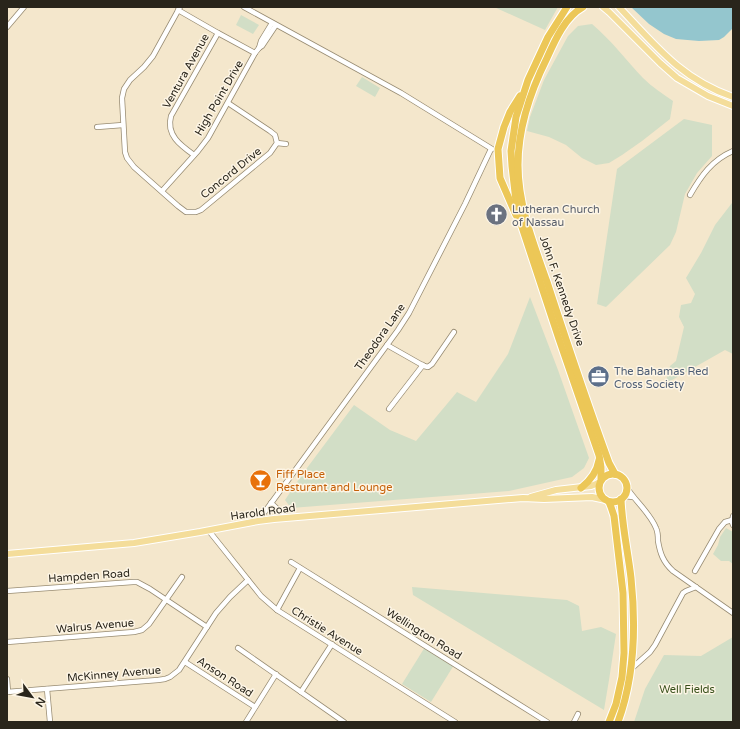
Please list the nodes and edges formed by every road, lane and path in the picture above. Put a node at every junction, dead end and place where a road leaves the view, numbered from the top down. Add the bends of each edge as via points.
1 (24, 7) edge
2 (244, 7) edge
3 (567, 7) edge
4 (583, 7) edge
5 (603, 7) edge
6 (619, 7) edge
7 (179, 8) edge
8 (274, 24) junction
9 (7, 27) edge
10 (218, 33) junction
11 (255, 53) junction
12 (528, 80) junction
13 (733, 97) edge
14 (228, 104) junction
15 (733, 106) edge
16 (123, 125) junction
17 (96, 127) dead end
18 (277, 143) junction
19 (286, 144) dead end
20 (494, 149) junction
21 (733, 151) edge
22 (194, 155) junction
23 (162, 191) junction
24 (690, 195) dead end
25 (521, 224) junction
26 (454, 332) dead end
27 (386, 345) junction
28 (423, 365) junction
29 (389, 409) dead end
30 (599, 455) junction
31 (615, 474) junction
32 (601, 480) junction
33 (581, 488) junction
34 (627, 488) junction
35 (633, 497) junction
36 (523, 498) junction
37 (623, 498) junction
38 (607, 501) junction
39 (271, 503) junction
40 (287, 518) junction
41 (732, 518) edge
42 (258, 521) junction
43 (733, 525) edge
44 (209, 531) junction
45 (7, 554) edge
46 (292, 562) dead end
47 (300, 568) junction
48 (695, 571) dead end
49 (182, 577) dead end
50 (248, 580) junction
51 (696, 586) junction
52 (7, 592) edge
53 (166, 600) junction
54 (277, 610) junction
55 (733, 613) edge
56 (207, 627) junction
57 (7, 642) edge
58 (332, 644) junction
59 (238, 648) dead end
60 (185, 662) junction
61 (631, 669) junction
62 (276, 674) junction
63 (7, 679) edge
64 (47, 689) junction
65 (7, 692) edge
66 (301, 692) junction
67 (255, 707) junction
68 (578, 714) dead end
69 (50, 722) edge
70 (246, 722) edge
71 (344, 722) edge
72 (455, 722) edge
73 (547, 722) edge
74 (574, 722) edge
75 (609, 722) edge
76 (618, 722) edge

1 - 9 street
2 - 8 street
3 - 12 highway, John F. Kennedy Drive via 548,37
4 - 31 highway, John F. Kennedy Drive via 575,12 564,26 532,90 520,137 518,182 527,220 553,301 605,453
5 - 15 main road via 678,78 708,96
6 - 13 main road via 678,67 705,85
7 - 10 street
7 - 16 street, Concord Drive via 153,56 124,89
8 - 11 street, High Point Drive
8 - 20 street via 401,93
10 - 11 street
10 - 22 street, Ventura Avenue via 171,116 169,124 174,138
11 - 14 street, High Point Drive
12 - 20 highway via 510,112
12 - 25 highway, John F. Kennedy Drive via 516,117 511,150 513,183
14 - 18 street via 270,131 275,135
14 - 22 street, High Point Drive via 208,138
16 - 17 street
16 - 23 street, Concord Drive via 127,158
18 - 19 street
18 - 23 street, Concord Drive via 270,153 201,210 186,212
20 - 25 highway via 500,178 516,218
20 - 27 street, Theodora Lane via 416,301
21 - 24 street via 711,165
22 - 23 street, High Point Drive
25 - 30 highway, John F. Kennedy Drive
26 - 28 street via 432,364 428,367
27 - 28 street
27 - 39 street, Theodora Lane
28 - 29 street
30 - 32 highway, John F. Kennedy Drive
30 - 33 highway via 594,476
31 - 32 highway via 608,474
31 - 34 highway, John F. Kennedy Drive via 624,478
32 - 33 main road, Harold Road via 594,485
32 - 38 highway, John F. Kennedy Drive via 599,492
33 - 36 main road, Harold Road via 556,490
34 - 35 street
34 - 37 highway
35 - 37 street
35 - 51 street via 657,529 659,545 666,564
36 - 38 main road, Harold Road via 592,497
36 - 40 main road, Harold Road
37 - 38 highway via 615,502
37 - 61 highway via 622,515 632,592
38 - 75 highway, John F. Kennedy Drive via 614,516 623,593 624,653 622,677
39 - 40 street
39 - 42 street, Theodora Lane
40 - 42 main road, Harold Road
41 - 43 street
41 - 48 street via 719,529
42 - 44 main road, Harold Road
44 - 45 main road, Harold Road via 134,543
44 - 50 street, Christie Avenue
46 - 47 street, Wellington Road
47 - 54 street
47 - 73 street, Wellington Road
49 - 53 street, Walrus Avenue
50 - 54 street, Christie Avenue
50 - 56 street, McKinney Avenue via 216,613
51 - 55 street
51 - 61 street via 683,593 655,645
52 - 53 street, Hampden Road via 137,582
53 - 56 street, Hampden Road
53 - 57 street, Walrus Avenue via 149,624 139,631
54 - 58 street, Christie Avenue
56 - 60 street, McKinney Avenue
58 - 66 street
58 - 72 street, Christie Avenue
59 - 62 street
60 - 64 street, McKinney Avenue via 174,675 165,679
60 - 67 street, Anson Road
61 - 76 highway
62 - 66 street
62 - 67 street
63 - 65 street
64 - 65 street, McKinney Avenue
64 - 69 street
66 - 71 street
67 - 70 street
68 - 74 street

